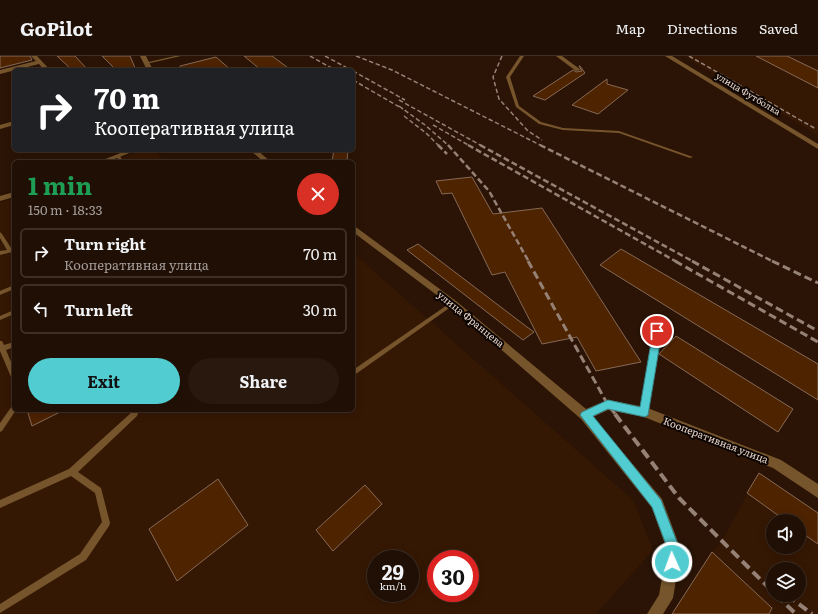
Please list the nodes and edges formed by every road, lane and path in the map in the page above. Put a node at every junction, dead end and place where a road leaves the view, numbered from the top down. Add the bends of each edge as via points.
1 (34, 56) edge
2 (143, 56) edge
3 (179, 56) edge
4 (522, 56) edge
5 (559, 56) edge
6 (668, 56) edge
7 (40, 62) junction
8 (146, 63) junction
9 (16, 68) edge
10 (45, 68) edge
11 (149, 68) edge
12 (12, 69) edge
13 (578, 70) dead end
14 (0, 72) edge
15 (12, 124) edge
16 (0, 127) edge
17 (818, 147) edge
18 (129, 152) edge
19 (256, 152) edge
20 (118, 156) edge
21 (691, 157) dead end
22 (107, 160) edge
23 (266, 160) edge
24 (12, 195) edge
25 (0, 199) edge
26 (355, 230) edge
27 (0, 234) edge
28 (12, 250) edge
29 (12, 251) edge
30 (0, 253) edge
31 (12, 288) edge
32 (0, 293) edge
33 (453, 303) junction
34 (12, 313) edge
35 (0, 318) edge
36 (657, 331) dead end
37 (12, 344) edge
38 (1, 346) edge
39 (12, 372) edge
40 (355, 372) edge
41 (12, 411) edge
42 (136, 412) edge
43 (645, 412) junction
44 (585, 415) junction
45 (0, 429) edge
46 (72, 472) junction
47 (818, 492) edge
48 (0, 504) edge
49 (0, 609) edge
50 (654, 614) edge

1 - 7 street
2 - 8 street
3 - 8 lane
4 - 21 lane via 508,77 517,106 540,123 564,129 619,132
5 - 13 street
6 - 17 street, улица Футболка
7 - 9 street
7 - 10 street
8 - 11 street
12 - 14 street
15 - 16 street
18 - 20 street
19 - 23 street
20 - 22 street
24 - 25 street
26 - 33 street, улица Францева
27 - 28 lane
29 - 30 lane
31 - 32 lane
33 - 40 lane
33 - 44 street, улица Францева
34 - 35 lane
36 - 43 lane
37 - 38 lane
38 - 39 lane
41 - 45 lane
42 - 46 lane
43 - 44 street, Кооперативная улица via 608,405
43 - 47 street, Кооперативная улица via 777,464
44 - 50 street, улица Францева via 657,504 674,550 666,598
46 - 48 lane
46 - 49 lane via 98,492 106,523 82,557

